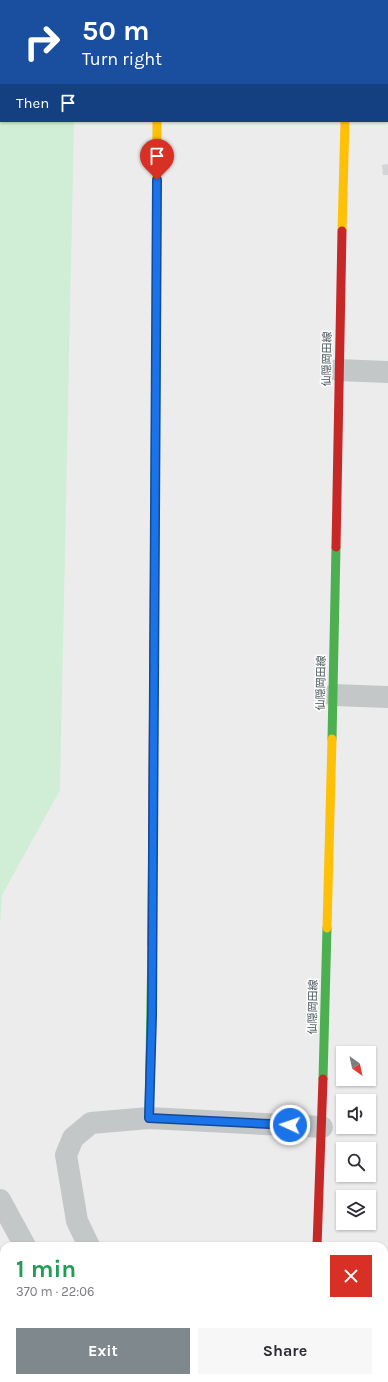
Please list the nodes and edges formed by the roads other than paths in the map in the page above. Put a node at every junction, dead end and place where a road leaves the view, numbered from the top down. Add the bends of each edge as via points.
1 (158, 122) edge
2 (345, 122) edge
3 (338, 370) junction
4 (388, 372) edge
5 (333, 695) junction
6 (388, 697) edge
7 (149, 1118) junction
8 (322, 1127) junction
9 (0, 1200) edge
10 (23, 1242) edge
11 (87, 1242) edge
12 (317, 1242) edge

1 - 7 main road via 152,1008
2 - 3 main road, 仙隠岡田線
3 - 4 street
3 - 5 main road, 仙隠岡田線
5 - 6 street
5 - 8 main road, 仙隠岡田線
7 - 8 street
7 - 11 street via 92,1123 73,1138 66,1155 77,1221
8 - 12 main road, 仙隠岡田線
9 - 10 street

